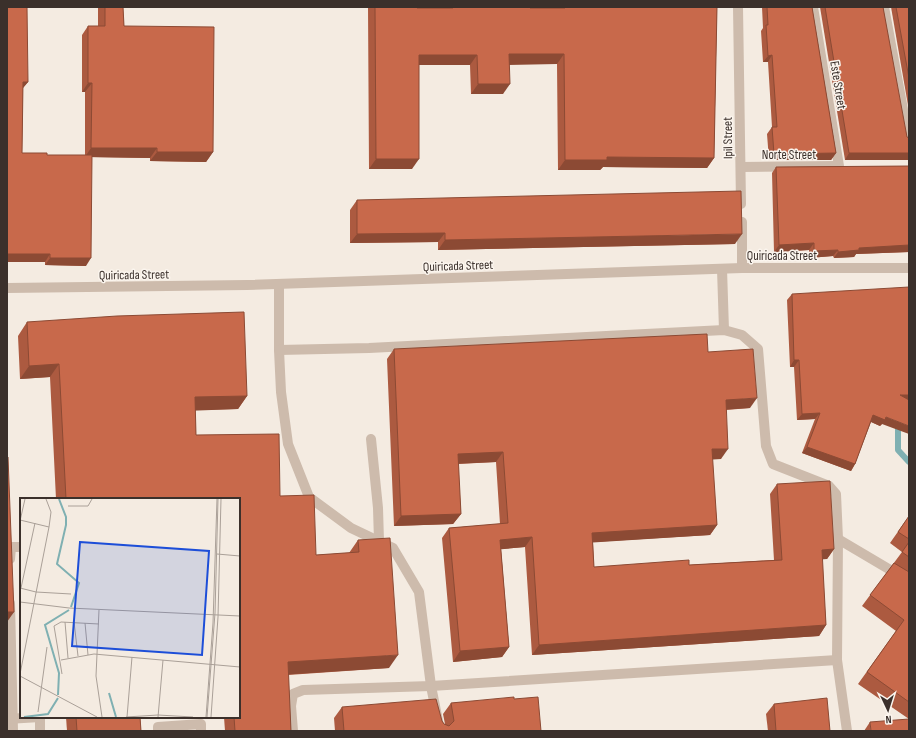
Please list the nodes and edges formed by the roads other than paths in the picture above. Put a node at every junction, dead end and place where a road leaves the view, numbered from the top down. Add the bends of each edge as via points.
1 (738, 7) edge
2 (813, 7) edge
3 (884, 7) edge
4 (909, 142) edge
5 (843, 166) joint
6 (741, 167) junction
7 (742, 268) junction
8 (909, 268) edge
9 (722, 269) junction
10 (279, 284) junction
11 (7, 288) edge
12 (724, 330) junction
13 (279, 350) junction
14 (371, 439) dead end
15 (838, 539) junction
16 (379, 541) junction
17 (20, 547) edge
18 (10, 566) edge
19 (909, 581) edge
20 (10, 596) edge
21 (838, 660) junction
22 (432, 686) junction
23 (25, 718) edge
24 (40, 718) edge
25 (10, 719) edge
26 (12, 731) edge
27 (40, 731) edge
28 (158, 731) edge
29 (201, 731) edge
30 (293, 731) edge
31 (440, 731) edge
32 (847, 731) edge

1 - 6 street, Ipil Street
2 - 5 street, Este Street
3 - 4 street
5 - 6 street, Norte Street
6 - 7 street, Ipil Street
7 - 8 street, Quiricada Street
7 - 9 street, Quiricada Street
9 - 10 street, Quiricada Street
9 - 12 street
10 - 11 street, Quiricada Street
10 - 13 street
12 - 13 street via 369,348
12 - 15 street via 742,335 758,349 766,446 773,464 829,486 836,494
13 - 16 street via 281,392 288,444 309,497 351,528
14 - 16 street via 378,500
15 - 19 street
15 - 21 street
16 - 22 street via 393,548 419,592
17 - 18 street via 10,549
20 - 25 street
21 - 22 street
21 - 32 street
22 - 30 street via 303,690 293,694
22 - 31 street
23 - 25 street
24 - 27 street
25 - 26 street
28 - 29 street via 158,727 201,724

